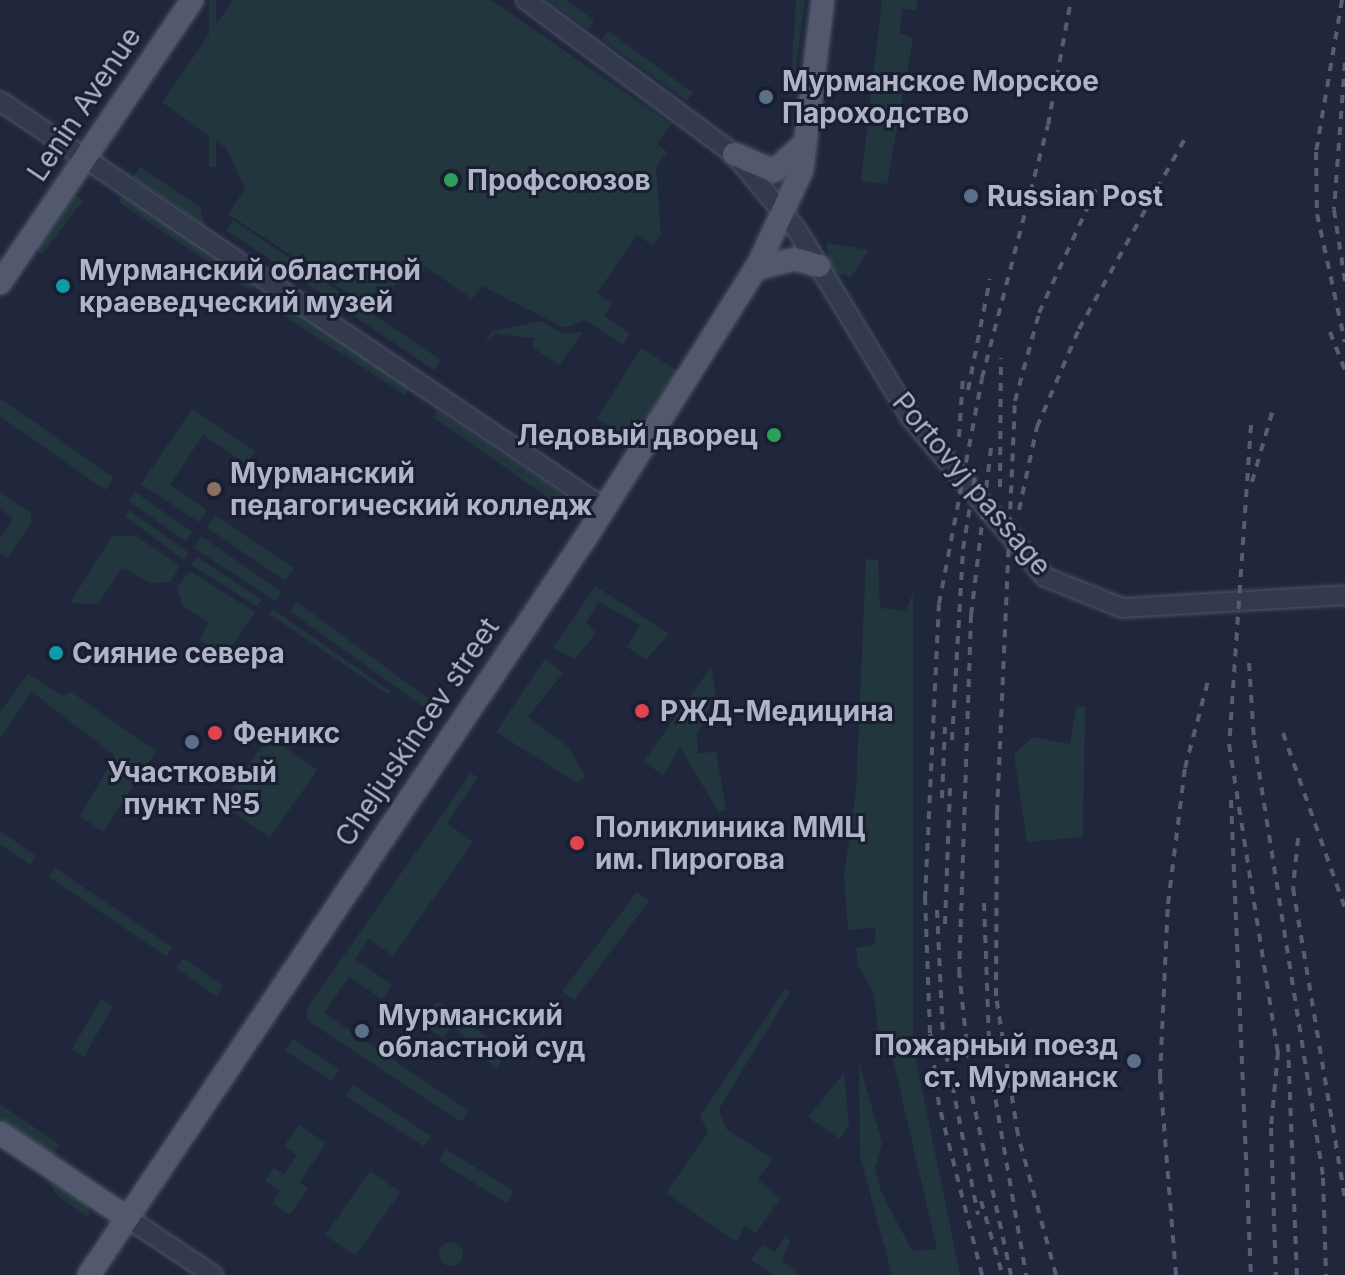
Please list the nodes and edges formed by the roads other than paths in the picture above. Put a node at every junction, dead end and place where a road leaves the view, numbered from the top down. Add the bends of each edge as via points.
1 (192, 0) edge
2 (526, 0) edge
3 (823, 0) edge
4 (0, 101) edge
5 (806, 142) junction
6 (734, 154) junction
7 (83, 156) junction
8 (785, 215) junction
9 (819, 266) junction
10 (755, 269) junction
11 (0, 283) edge
12 (604, 508) junction
13 (1345, 595) edge
14 (0, 1133) edge
15 (126, 1217) junction
16 (89, 1275) edge
17 (213, 1275) edge

1 - 7 main road, Lenin Avenue
2 - 6 street, Portovyj passage
3 - 5 main road, Cheljuskincev street
4 - 7 street
5 - 6 main road via 774,171
5 - 8 main road, Cheljuskincev street
6 - 8 street, Portovyj passage
7 - 11 main road, Lenin Avenue
7 - 12 street
8 - 9 street, Portovyj passage
8 - 10 main road, Cheljuskincev street
9 - 10 main road via 795,259
9 - 13 street, Portovyj passage via 911,418 1045,577 1122,608
10 - 12 main road, Cheljuskincev street
12 - 15 main road, Cheljuskincev street
14 - 15 main road
15 - 16 main road, Cheljuskincev street
15 - 17 street

